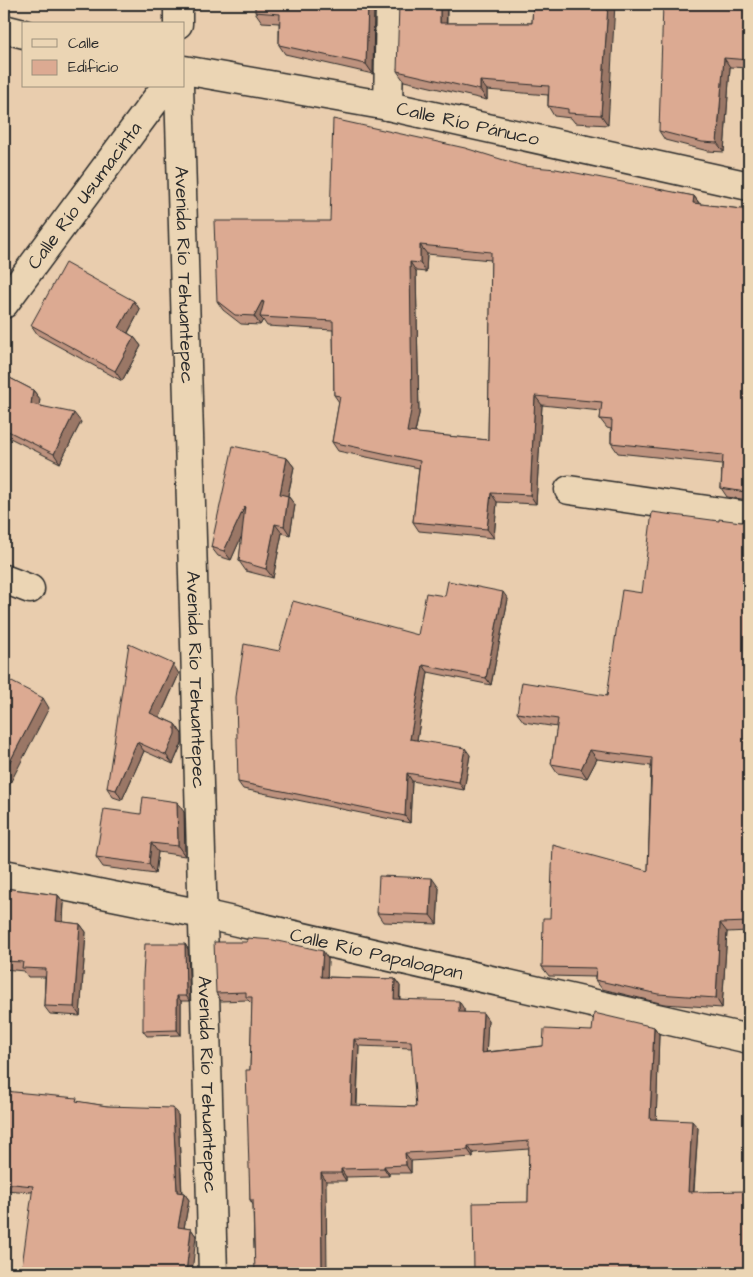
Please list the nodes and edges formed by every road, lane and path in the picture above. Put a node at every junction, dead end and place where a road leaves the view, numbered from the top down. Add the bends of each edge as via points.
1 (178, 4) edge
2 (390, 4) edge
3 (178, 22) edge
4 (4, 29) edge
5 (22, 34) edge
6 (185, 70) edge
7 (165, 88) edge
8 (179, 88) edge
9 (388, 106) junction
10 (749, 186) edge
11 (4, 304) edge
12 (569, 490) dead end
13 (749, 516) edge
14 (4, 579) edge
15 (30, 589) dead end
16 (4, 874) edge
17 (202, 914) junction
18 (749, 1040) edge
19 (213, 1273) edge

1 - 3 street
2 - 9 street
4 - 5 street
6 - 9 street, Calle Río Pánuco
7 - 11 street, Calle Río Usumacinta
8 - 17 street, Avenida Río Tehuantepec
9 - 10 street, Calle Río Pánuco
12 - 13 street
14 - 15 street
16 - 17 street, Calle Río Papaloapan
17 - 18 street, Calle Río Papaloapan
17 - 19 street, Avenida Río Tehuantepec

